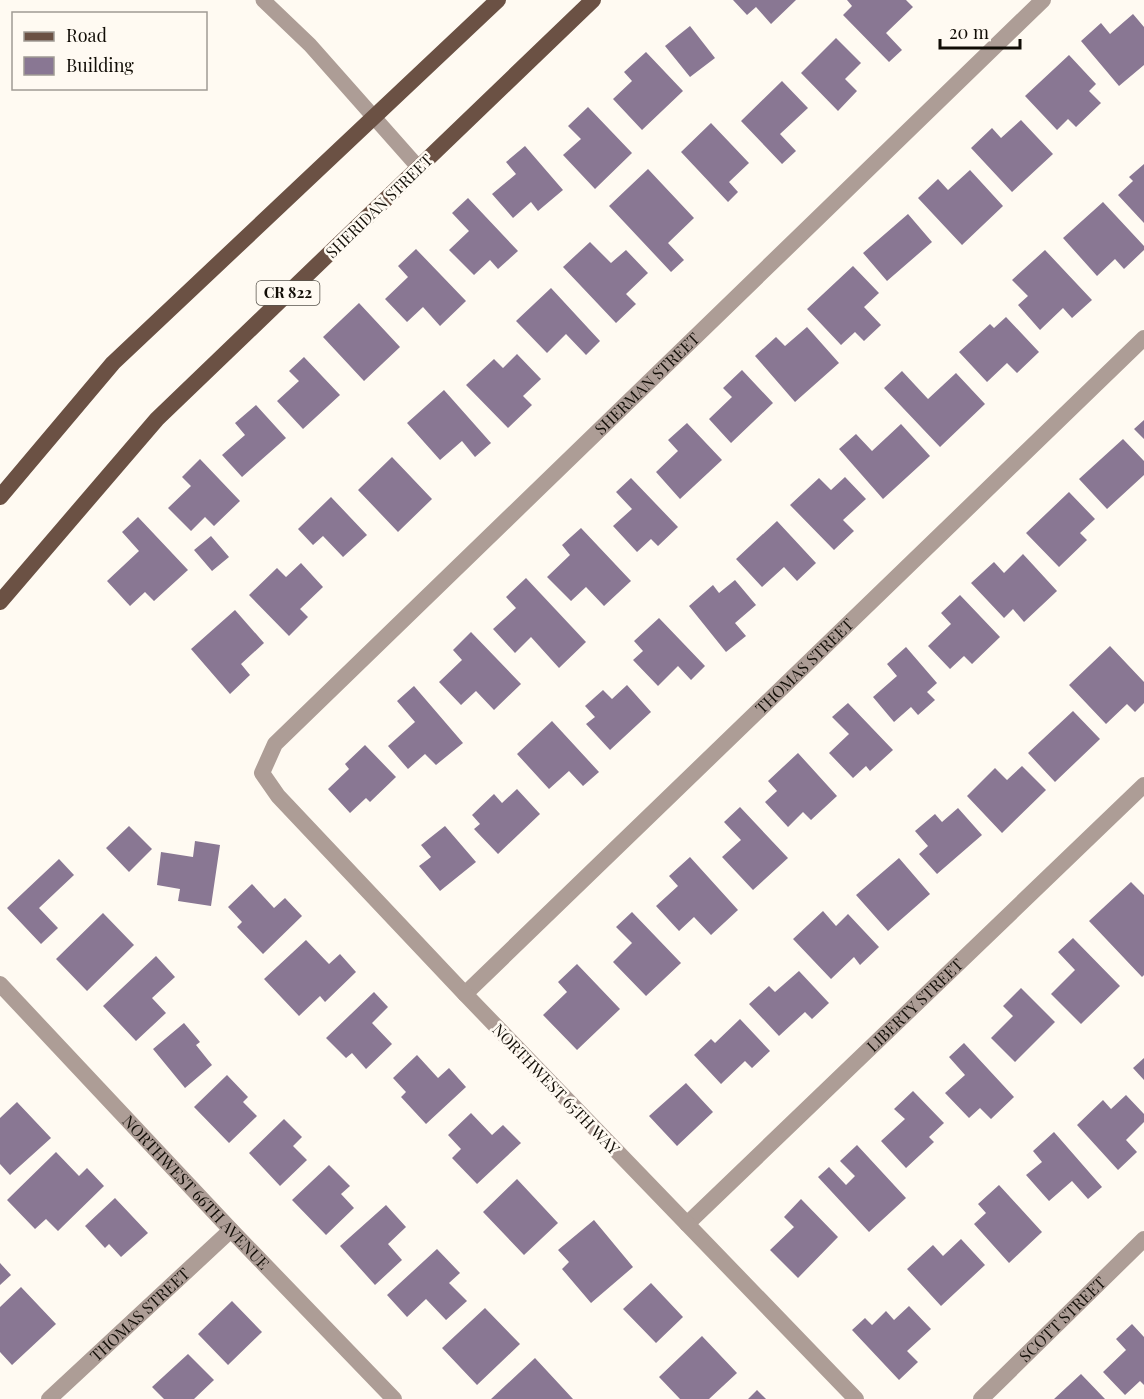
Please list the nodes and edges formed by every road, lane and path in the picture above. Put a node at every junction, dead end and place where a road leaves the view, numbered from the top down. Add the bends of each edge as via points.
1 (263, 0) edge
2 (498, 0) edge
3 (593, 0) edge
4 (1043, 0) edge
5 (374, 117) junction
6 (419, 168) junction
7 (1144, 338) edge
8 (0, 497) edge
9 (0, 602) edge
10 (262, 773) joint
11 (1144, 785) edge
12 (0, 984) edge
13 (465, 994) junction
14 (687, 1224) junction
15 (231, 1230) junction
16 (1144, 1239) edge
17 (49, 1399) edge
18 (394, 1399) edge
19 (856, 1399) edge
20 (981, 1399) edge

1 - 5 lane via 310,45
2 - 5 main road
3 - 6 main road, SHERIDAN STREET / CR 822
4 - 10 street, SHERMAN STREET via 275,744
5 - 6 lane
5 - 8 main road via 113,363
6 - 9 main road, SHERIDAN STREET / CR 822 via 157,419
7 - 13 street, THOMAS STREET
10 - 13 street, NORTHWEST 65TH WAY via 278,796
11 - 14 street, LIBERTY STREET
12 - 15 street, NORTHWEST 66TH AVENUE
13 - 14 street, NORTHWEST 65TH WAY
14 - 19 street, NORTHWEST 65TH WAY
15 - 17 street, THOMAS STREET
15 - 18 street, NORTHWEST 66TH AVENUE
16 - 20 street, SCOTT STREET

